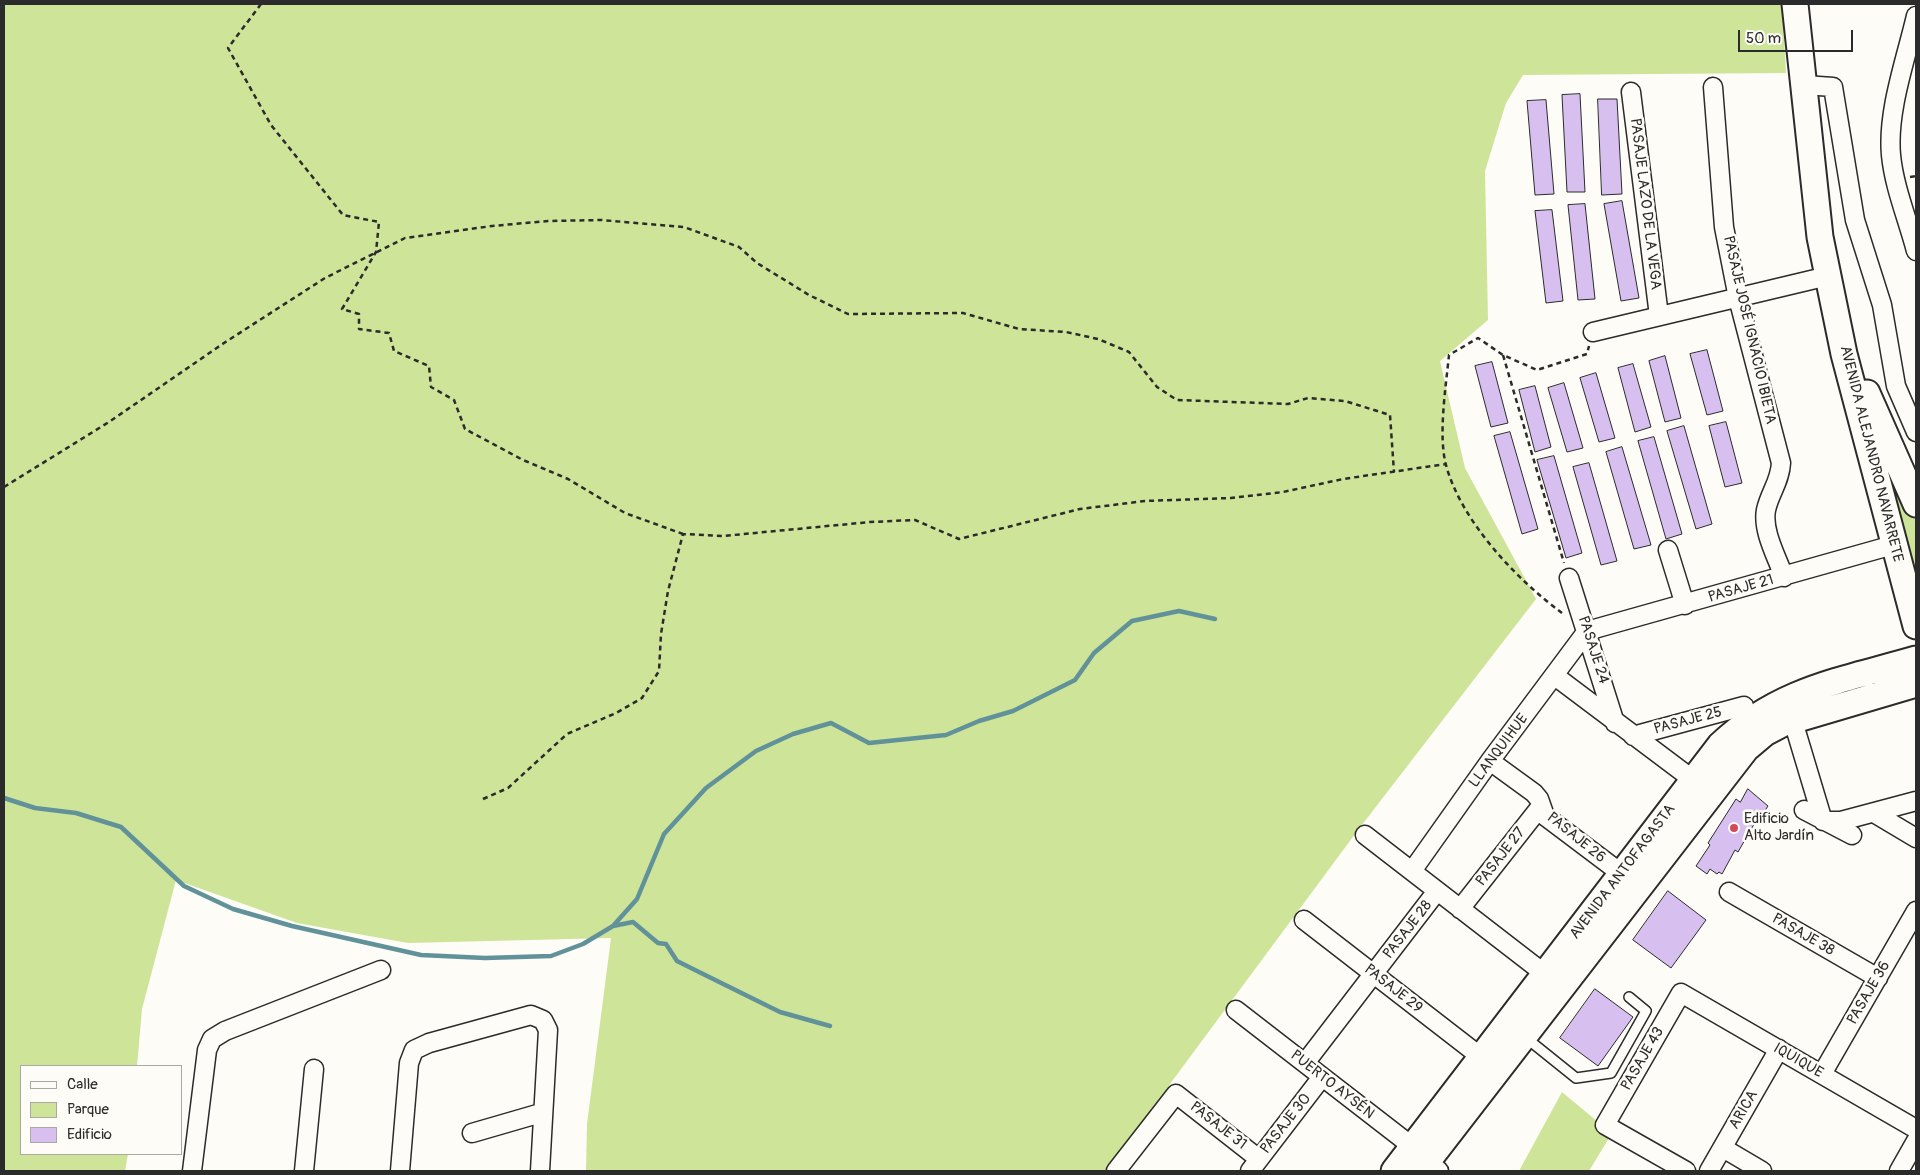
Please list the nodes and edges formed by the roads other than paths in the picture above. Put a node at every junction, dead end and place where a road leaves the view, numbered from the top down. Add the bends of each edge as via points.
1 (1794, 4) edge
2 (1916, 16) edge
3 (1804, 85) junction
4 (1713, 87) dead end
5 (1631, 92) dead end
6 (1916, 251) edge
7 (1828, 276) junction
8 (1738, 298) junction
9 (1836, 311) junction
10 (1659, 316) junction
11 (1593, 332) road end
12 (1916, 432) edge
13 (1914, 486) edge
14 (1894, 545) junction
15 (1668, 550) dead end
16 (1784, 577) junction
17 (1569, 578) road end
18 (1685, 605) junction
19 (1916, 626) edge
20 (1587, 631) junction
21 (1916, 659) edge
22 (1555, 676) junction
23 (1916, 684) edge
24 (1744, 706) dead end
25 (1793, 720) junction
26 (1615, 722) junction
27 (1633, 736) junction
28 (1490, 761) junction
29 (1692, 779) junction
30 (1916, 801) edge
31 (1541, 806) junction
32 (1804, 810) dead end
33 (1874, 813) junction
34 (1823, 821) junction
35 (1365, 835) dead end
36 (1852, 835) dead end
37 (1916, 838) edge
38 (1412, 871) junction
39 (1622, 874) junction
40 (1438, 891) junction
41 (1729, 892) dead end
42 (1460, 908) junction
43 (1916, 911) edge
44 (1304, 920) dead end
45 (380, 970) dead end
46 (1374, 974) junction
47 (1878, 978) junction
48 (1553, 980) junction
49 (1681, 993) joint
50 (1628, 997) dead end
51 (1236, 1010) dead end
52 (1523, 1036) junction
53 (1779, 1050) junction
54 (1482, 1057) junction
55 (1305, 1063) junction
56 (314, 1069) dead end
57 (1822, 1074) junction
58 (1322, 1077) junction
59 (541, 1113) junction
60 (1916, 1129) edge
61 (472, 1133) dead end
62 (1916, 1141) edge
63 (1723, 1148) junction
64 (1424, 1163) edge
65 (1255, 1165) edge
66 (1660, 1165) edge
67 (192, 1171) edge
68 (304, 1171) edge
69 (400, 1171) edge
70 (540, 1171) edge
71 (1116, 1171) edge
72 (1394, 1171) edge
73 (1686, 1171) edge
74 (1710, 1171) edge
75 (1762, 1171) edge
76 (1899, 1171) edge

1 - 3 street, AVENIDA ALEJANDRO NAVARRETE
2 - 6 street via 1894,109 1890,142 1892,168
3 - 7 street, AVENIDA ALEJANDRO NAVARRETE via 1820,237
3 - 12 street via 1833,87 1855,220 1882,305 1896,386
4 - 8 street, PASAJE JOSÉ IGNACIO IBIETA via 1724,227
5 - 10 street, PASAJE LAZO DE LA VEGA
7 - 8 street
7 - 9 street, AVENIDA ALEJANDRO NAVARRETE
8 - 10 street
8 - 16 street, PASAJE JOSÉ IGNACIO IBIETA via 1781,463 1781,477 1766,510 1765,523
9 - 13 street, AVENIDA ALEJANDRO NAVARRETE via 1862,383
9 - 14 street, AVENIDA ALEJANDRO NAVARRETE via 1844,354
10 - 11 street
14 - 16 street, PASAJE 21
14 - 19 street, AVENIDA ALEJANDRO NAVARRETE
15 - 18 street
16 - 18 street, PASAJE 21
17 - 20 street, PASAJE 24
18 - 20 street, PASAJE 21
20 - 22 street, LLANQUIHUE
20 - 26 street, PASAJE 24
21 - 29 street, AVENIDA ANTOFAGASTA via 1803,692 1773,705 1720,744
22 - 26 street, PASAJE 25
22 - 28 street, LLANQUIHUE
23 - 25 street, AVENIDA ANTOFAGASTA
24 - 27 street, PASAJE 25
25 - 34 street
25 - 48 street, AVENIDA ANTOFAGASTA via 1765,734 1737,759
26 - 27 street, PASAJE 25
27 - 29 street, PASAJE 25
28 - 31 street, PASAJE 26 via 1534,793
28 - 38 street, LLANQUIHUE
29 - 39 street, AVENIDA ANTOFAGASTA
30 - 33 street
31 - 39 street, PASAJE 26 via 1545,816
31 - 42 street, PASAJE 27
32 - 34 street
33 - 34 street via 1841,821
33 - 37 street
34 - 36 street
35 - 38 street
38 - 40 street
39 - 48 street, AVENIDA ANTOFAGASTA
40 - 42 street
40 - 46 street, PASAJE 28
41 - 47 street, PASAJE 38
42 - 48 street
43 - 47 street, PASAJE 36
44 - 46 street, PASAJE 29
45 - 67 street via 212,1039
46 - 54 street, PASAJE 29
46 - 55 street, PASAJE 28
47 - 57 street, PASAJE 36
48 - 52 street, AVENIDA ANTOFAGASTA
48 - 54 street, AVENIDA ANTOFAGASTA
49 - 53 street, IQUIQUE
49 - 66 street, PASAJE 43 via 1605,1125
50 - 52 lane via 1646,1011 1611,1073 1576,1078
51 - 55 street, PUERTO AYSÉN
52 - 64 street, AVENIDA ANTOFAGASTA
53 - 57 street, IQUIQUE
53 - 63 street, ARICA
54 - 64 street, AVENIDA ANTOFAGASTA
55 - 58 street, PUERTO AYSÉN
56 - 68 street
57 - 60 street, IQUIQUE
58 - 64 street, PUERTO AYSÉN
58 - 65 street, PASAJE 30
59 - 61 street
59 - 69 street via 548,1030 541,1018 530,1015 420,1046 414,1050 409,1063
59 - 70 street
62 - 76 street
63 - 74 street, ARICA
63 - 75 street
64 - 72 street, AVENIDA ANTOFAGASTA
65 - 71 street, PASAJE 31 via 1176,1094
66 - 73 street

